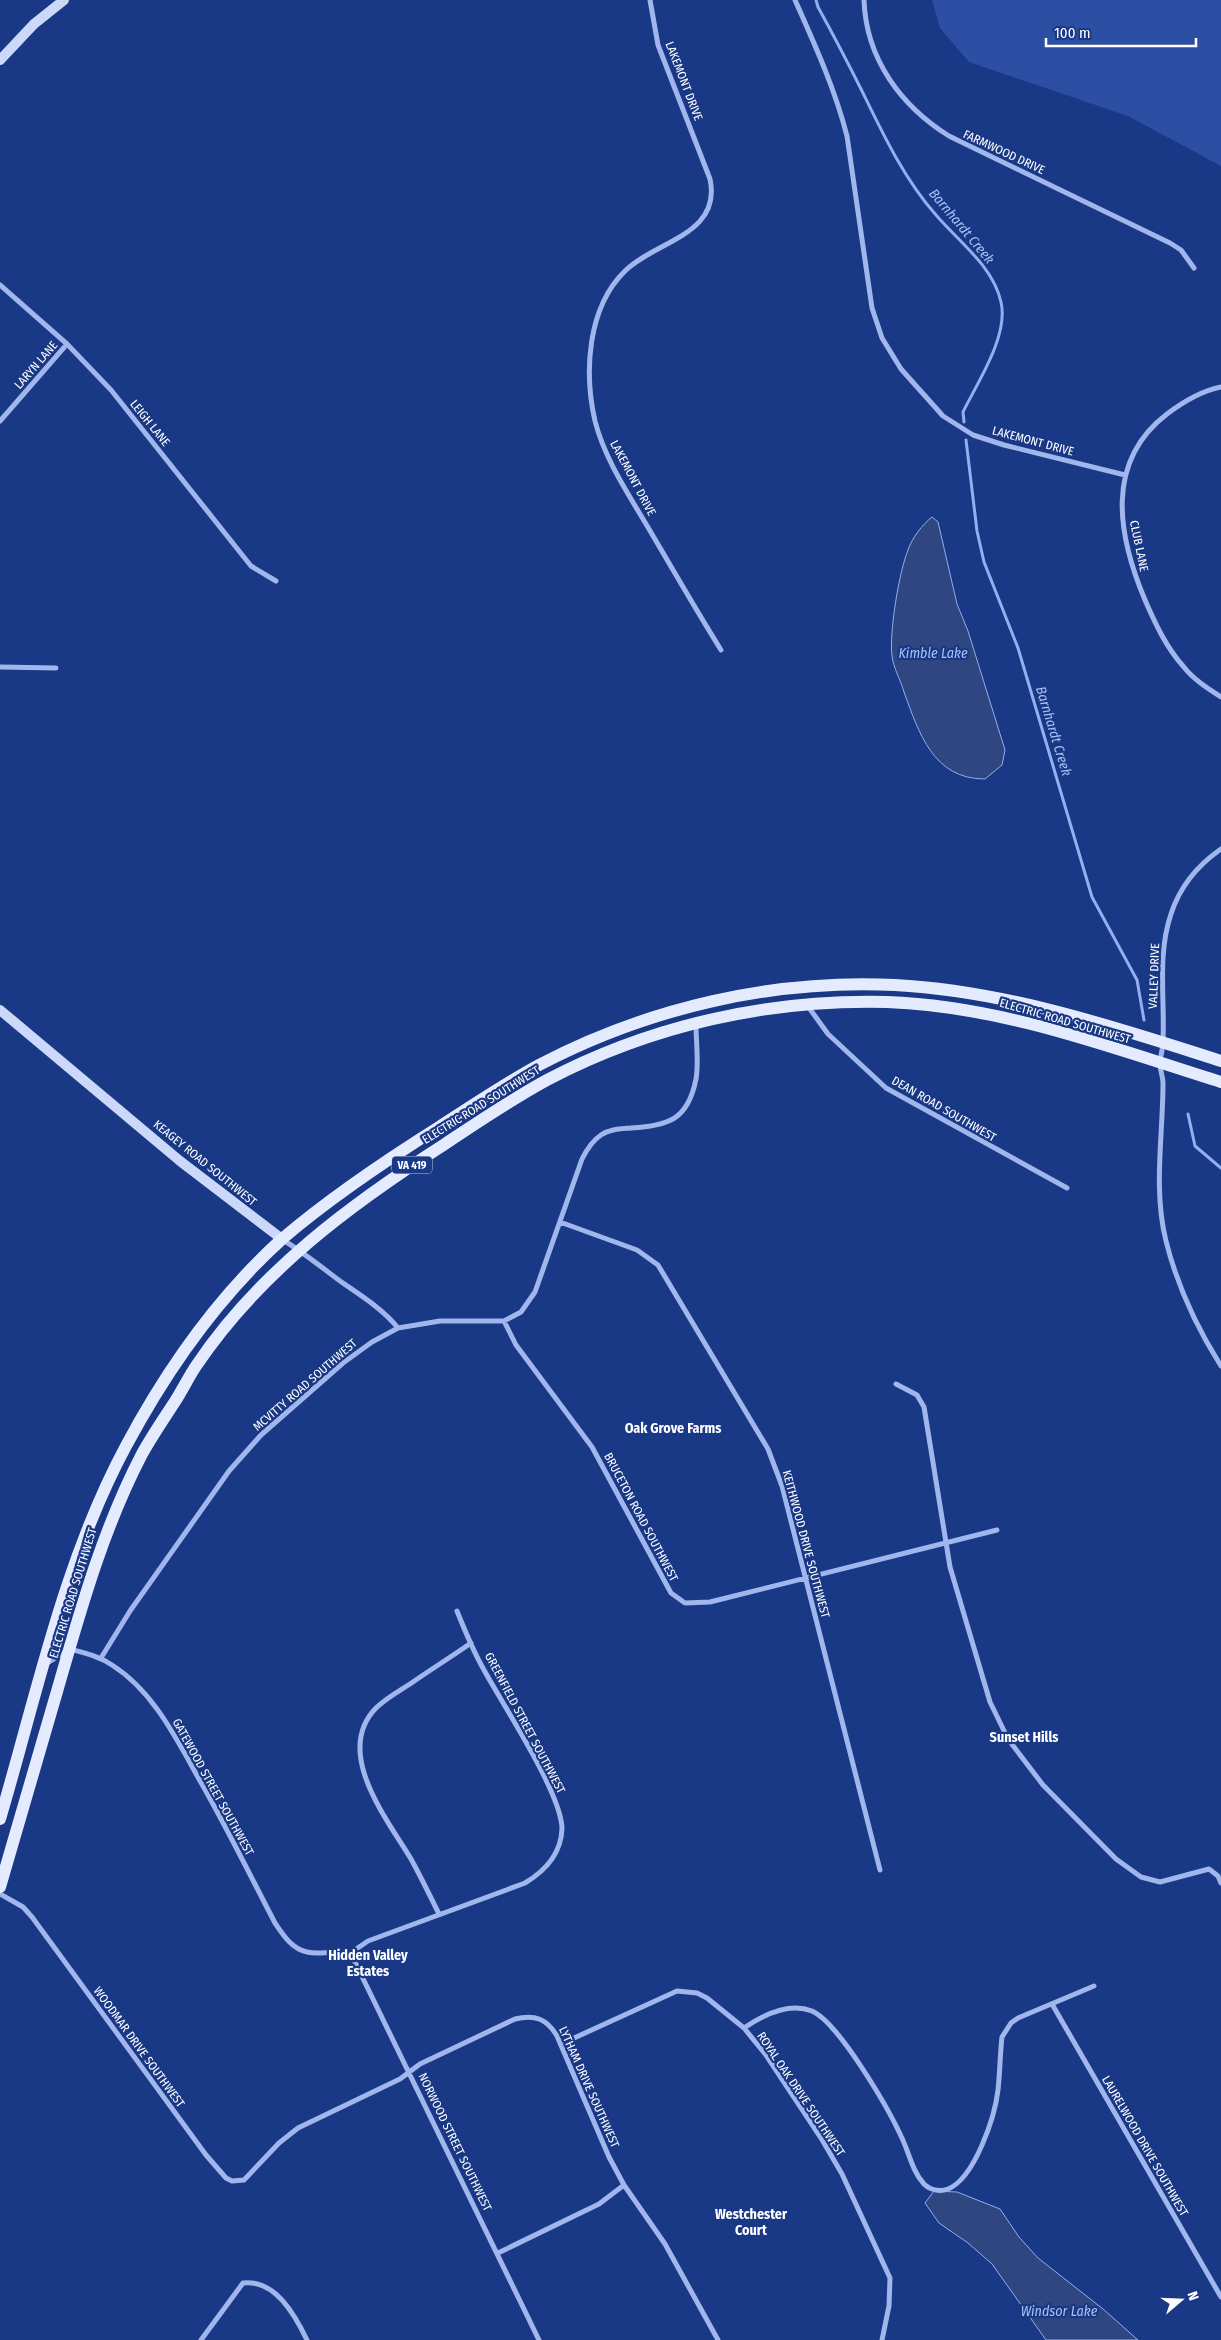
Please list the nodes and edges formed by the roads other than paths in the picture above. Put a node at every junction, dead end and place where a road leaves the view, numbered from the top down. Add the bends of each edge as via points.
1 (64, 0) edge
2 (650, 0) edge
3 (795, 0) edge
4 (864, 0) edge
5 (0, 60) edge
6 (1194, 268) dead end
7 (0, 285) edge
8 (67, 344) junction
9 (1221, 387) edge
10 (0, 421) edge
11 (1125, 475) junction
12 (276, 580) dead end
13 (721, 650) dead end
14 (0, 667) edge
15 (56, 668) dead end
16 (1221, 697) edge
17 (1221, 849) edge
18 (807, 1005) junction
19 (0, 1010) edge
20 (696, 1022) junction
21 (1163, 1042) junction
22 (1221, 1061) edge
23 (1160, 1063) junction
24 (1221, 1082) edge
25 (1067, 1188) dead end
26 (560, 1222) junction
27 (282, 1240) junction
28 (299, 1250) junction
29 (504, 1321) junction
30 (398, 1328) junction
31 (1221, 1366) edge
32 (896, 1384) dead end
33 (997, 1530) dead end
34 (945, 1543) junction
35 (806, 1579) junction
36 (456, 1611) dead end
37 (471, 1643) junction
38 (70, 1649) junction
39 (101, 1658) junction
40 (42, 1666) junction
41 (0, 1819) edge
42 (880, 1870) dead end
43 (1221, 1883) edge
44 (0, 1887) edge
45 (0, 1894) edge
46 (439, 1914) junction
47 (350, 1954) junction
48 (1094, 1986) dead end
49 (1052, 2004) junction
50 (744, 2028) junction
51 (560, 2044) junction
52 (410, 2072) junction
53 (266, 2158) joint
54 (624, 2185) junction
55 (498, 2253) junction
56 (1221, 2297) edge
57 (201, 2340) edge
58 (307, 2340) edge
59 (539, 2340) edge
60 (718, 2340) edge
61 (882, 2340) edge

1 - 5 street via 34,24
2 - 13 street, LAKEMONT DRIVE via 658,45 710,179 712,195 708,210 692,230 637,261 620,276 606,296 594,330 591,351 592,401 595,421 608,457
3 - 11 street, LAKEMONT DRIVE via 840,110 847,136 872,308 882,338 901,369 943,416 973,435 1004,446
4 - 6 street, FARMWOOD DRIVE via 867,28 881,66 901,96 930,124 1170,243 1181,250
7 - 8 street, LEIGH LANE
8 - 10 street, LARYN LANE
8 - 12 street, LEIGH LANE via 111,390 251,566
9 - 11 street, CLUB LANE via 1199,394 1161,419 1139,444
11 - 16 street, CLUB LANE via 1122,504 1124,534 1145,599 1181,664
14 - 15 street
17 - 21 street, VALLEY DRIVE via 1194,873 1171,914 1162,960
18 - 20 main road, ELECTRIC ROAD SOUTHWEST / VA 419 via 767,1008
18 - 23 main road, ELECTRIC ROAD SOUTHWEST / VA 419 via 891,1002 969,1010 1024,1021
18 - 25 street, DEAN ROAD SOUTHWEST via 828,1034 886,1088
19 - 27 street, KEAGEY ROAD SOUTHWEST via 180,1161
20 - 26 street via 697,1070 687,1105 680,1115 662,1126 611,1130 595,1140 582,1159
20 - 28 main road, ELECTRIC ROAD SOUTHWEST / VA 419 via 632,1042 519,1096 360,1199
21 - 22 main road, ELECTRIC ROAD SOUTHWEST / VA 419
21 - 23 street, VALLEY DRIVE
21 - 27 main road, ELECTRIC ROAD SOUTHWEST / VA 419 via 1031,1005 938,988 808,986 718,1000 625,1026 540,1065 400,1151 349,1186
23 - 24 main road, ELECTRIC ROAD SOUTHWEST / VA 419
23 - 31 street, VALLEY DRIVE via 1163,1082 1159,1190 1166,1240 1184,1296
26 - 29 street via 529,1303 521,1312
26 - 35 street, KEITHWOOD DRIVE SOUTHWEST via 637,1250 663,1272 768,1449 782,1486
27 - 28 street, KEAGEY ROAD SOUTHWEST
27 - 40 main road, ELECTRIC ROAD SOUTHWEST / VA 419 via 204,1326 140,1419 85,1534
28 - 30 street, KEAGEY ROAD SOUTHWEST via 385,1314
28 - 38 main road, ELECTRIC ROAD SOUTHWEST / VA 419 via 220,1335 158,1426 107,1530
29 - 30 street, MCVITTY ROAD SOUTHWEST via 440,1321
29 - 35 street, BRUCETON ROAD SOUTHWEST via 516,1345 592,1447 676,1599 686,1603 710,1602
30 - 39 street, MCVITTY ROAD SOUTHWEST via 343,1363 250,1447 203,1506
32 - 34 street via 917,1395 924,1407
33 - 34 street, BRUCETON ROAD SOUTHWEST
34 - 35 street, BRUCETON ROAD SOUTHWEST
34 - 43 street via 990,1702 1008,1739 1043,1785 1116,1859 1141,1877 1166,1881 1208,1869 1218,1876
35 - 42 street, KEITHWOOD DRIVE SOUTHWEST
36 - 37 street, GREENFIELD STREET SOUTHWEST
37 - 46 street via 384,1701 369,1716 360,1736 362,1767 372,1795 416,1868
37 - 46 street, GREENFIELD STREET SOUTHWEST via 555,1800 560,1814 561,1838 552,1860 536,1877
38 - 39 street, GATEWOOD STREET SOUTHWEST
38 - 40 street
38 - 44 main road, ELECTRIC ROAD SOUTHWEST / VA 419
39 - 47 street, GATEWOOD STREET SOUTHWEST via 131,1680 173,1732 284,1936 294,1946 308,1952
40 - 41 main road, ELECTRIC ROAD SOUTHWEST / VA 419
45 - 53 street, WOODMAR DRIVE SOUTHWEST via 23,1907 32,1917 226,2178 244,2180
46 - 47 street, GREENFIELD STREET SOUTHWEST via 368,1941
47 - 52 street, NORWOOD STREET SOUTHWEST
48 - 49 street
49 - 50 street via 1018,2018 1006,2029 1002,2037 994,2109 985,2137 966,2174 944,2190 931,2189 919,2178 879,2096 821,2016 805,2009 783,2010 756,2019
49 - 56 street, LAURELWOOD DRIVE SOUTHWEST
50 - 51 street, ROYAL OAK DRIVE SOUTHWEST via 707,1998 697,1993 677,1991
50 - 61 street, ROYAL OAK DRIVE SOUTHWEST via 766,2055 821,2138 886,2266 891,2293
51 - 52 street, LYTHAM DRIVE SOUTHWEST via 548,2023 525,2016 479,2035
51 - 54 street, LYTHAM DRIVE SOUTHWEST
52 - 53 street, LYTHAM DRIVE SOUTHWEST via 298,2128
52 - 55 street, NORWOOD STREET SOUTHWEST
54 - 55 street via 599,2204
54 - 60 street, LYTHAM DRIVE SOUTHWEST via 665,2244
55 - 59 street, NORWOOD STREET SOUTHWEST
57 - 58 street via 243,2283 258,2284 282,2301

